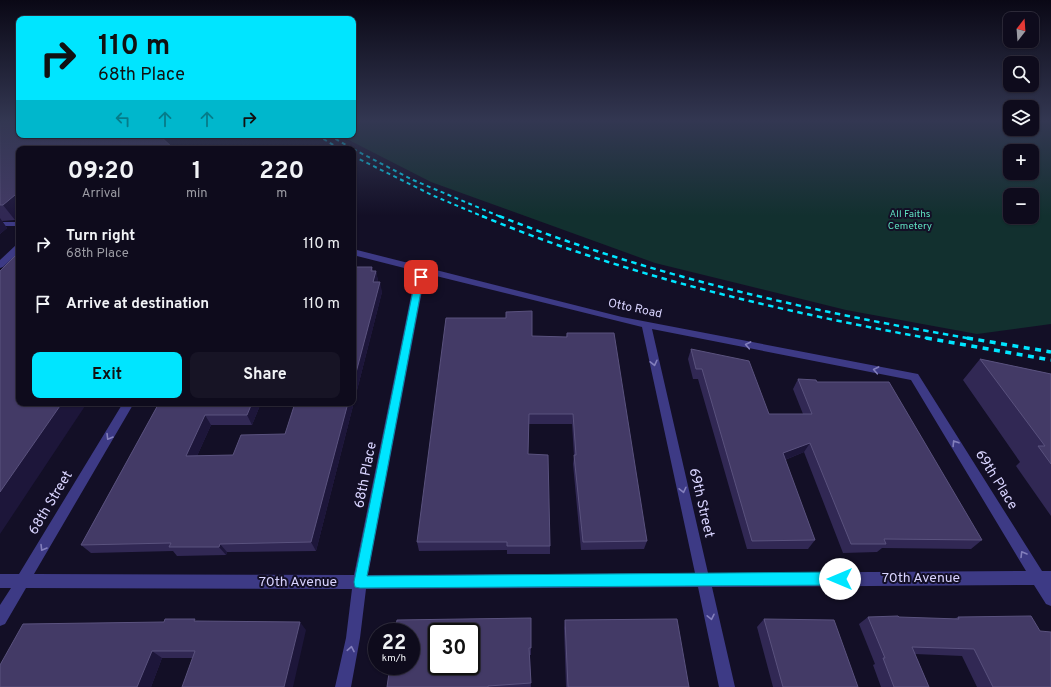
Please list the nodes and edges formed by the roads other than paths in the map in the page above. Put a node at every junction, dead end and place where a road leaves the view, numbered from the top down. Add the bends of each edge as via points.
1 (0, 224) edge
2 (16, 224) edge
3 (16, 250) edge
4 (356, 253) edge
5 (0, 265) edge
6 (424, 271) junction
7 (646, 325) junction
8 (914, 377) joint
9 (127, 406) edge
10 (1044, 578) edge
11 (23, 580) junction
12 (703, 580) junction
13 (0, 581) edge
14 (360, 582) junction
15 (1051, 599) edge
16 (0, 619) edge
17 (343, 687) edge
18 (727, 687) edge

1 - 2 street
3 - 5 street
4 - 6 street, Otto Road
6 - 7 street, Otto Road
6 - 14 street, 68th Place via 417,291
8 -> 7 street, Otto Road
7 -> 12 street, 69th Street
10 -> 8 street, 69th Place
9 -> 11 street, 68th Street
10 - 12 street, 70th Avenue
10 - 15 street, 69th Place
11 - 13 street, 70th Avenue
11 - 14 street, 70th Avenue
11 - 16 street, 68th Street
12 - 14 street, 70th Avenue
12 -> 18 street, 69th Street
17 -> 14 street, 68th Place via 353,638

